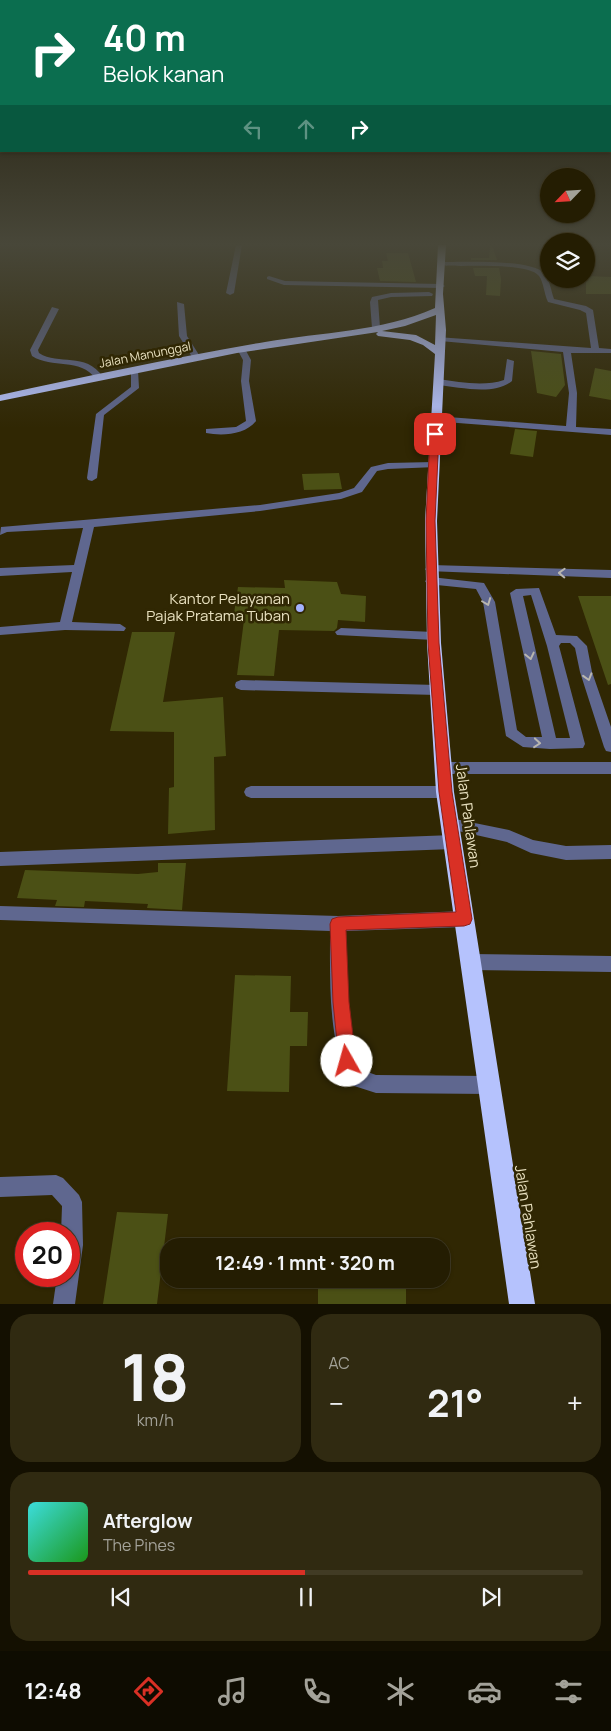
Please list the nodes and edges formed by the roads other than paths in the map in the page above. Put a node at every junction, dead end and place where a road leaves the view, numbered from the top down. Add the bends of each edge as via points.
1 (180, 306) edge
2 (374, 306) edge
3 (441, 306) edge
4 (574, 306) edge
5 (55, 309) dead end
6 (441, 309) junction
7 (376, 328) junction
8 (341, 334) junction
9 (440, 341) junction
10 (241, 349) junction
11 (567, 350) junction
12 (595, 351) junction
13 (611, 351) edge
14 (197, 358) junction
15 (510, 361) dead end
16 (134, 370) junction
17 (99, 377) junction
18 (438, 382) junction
19 (0, 398) edge
20 (436, 419) junction
21 (571, 428) junction
22 (208, 431) dead end
23 (611, 432) edge
24 (433, 465) junction
25 (92, 478) dead end
26 (89, 524) junction
27 (0, 532) edge
28 (78, 568) junction
29 (0, 572) edge
30 (611, 574) edge
31 (431, 575) junction
32 (65, 626) junction
33 (120, 628) dead end
34 (0, 631) edge
35 (341, 632) dead end
36 (434, 636) junction
37 (554, 646) junction
38 (241, 685) dead end
39 (437, 690) junction
40 (550, 744) junction
41 (611, 747) edge
42 (443, 768) junction
43 (611, 768) edge
44 (251, 792) dead end
45 (445, 792) junction
46 (452, 833) junction
47 (611, 852) edge
48 (0, 860) edge
49 (0, 913) edge
50 (464, 919) junction
51 (338, 924) junction
52 (471, 962) junction
53 (611, 964) edge
54 (489, 1084) junction
55 (0, 1187) edge
56 (72, 1222) edge
57 (66, 1287) edge
58 (64, 1304) edge
59 (522, 1304) edge

1 - 14 street via 183,336
2 - 7 street
3 - 6 highway, Jalan Pahlawan
4 - 12 street via 590,312
5 - 17 street via 34,350 35,354 41,358 90,367
6 - 7 highway, Jalan Manunggal via 423,318
6 - 9 highway, Jalan Pahlawan
7 - 8 highway, Jalan Manunggal
8 - 9 highway via 410,336 431,345
8 - 10 highway, Jalan Manunggal
9 - 11 street
9 - 18 highway, Jalan Pahlawan
10 - 14 highway, Jalan Manunggal
10 - 22 street via 247,360 245,392 251,421 242,428
11 - 12 street
11 - 21 street via 573,394
12 - 13 street
14 - 16 highway, Jalan Manunggal
15 - 18 street via 508,382 503,384
16 - 17 highway, Jalan Manunggal
16 - 25 street via 135,388 100,414
17 - 19 highway, Jalan Manunggal
18 - 20 highway, Jalan Pahlawan
20 - 21 street
20 - 24 highway, Jalan Pahlawan
21 - 23 street
24 - 26 street via 374,469 358,490 341,496 260,508
24 - 31 highway, Jalan Pahlawan
26 - 27 street via 5,529
26 - 28 street
28 - 29 street
28 - 32 street
30 -> 31 street
31 - 36 highway, Jalan Pahlawan
31 -> 40 street via 480,586 489,602 511,732 523,742
32 - 33 street
32 - 34 street
35 - 36 street
36 - 39 highway, Jalan Pahlawan
37 - 40 street via 578,744
37 -> 40 street via 535,591 516,593
37 -> 41 street via 558,639 563,638 574,639 581,646 586,672
38 - 39 street
39 - 42 highway, Jalan Pahlawan
42 - 43 street
42 - 45 highway, Jalan Pahlawan
44 - 45 street
45 - 46 highway, Jalan Pahlawan
46 - 47 street via 510,836 530,846 566,853
46 - 48 street
46 - 50 highway, Jalan Pahlawan
49 - 51 street
50 - 51 street
50 - 52 highway, Jalan Pahlawan
51 - 54 street via 347,1061 355,1077 376,1084
52 - 53 street
52 - 54 highway, Jalan Pahlawan
54 - 59 highway, Jalan Pahlawan
55 - 56 street via 56,1185 72,1202
57 - 58 street

